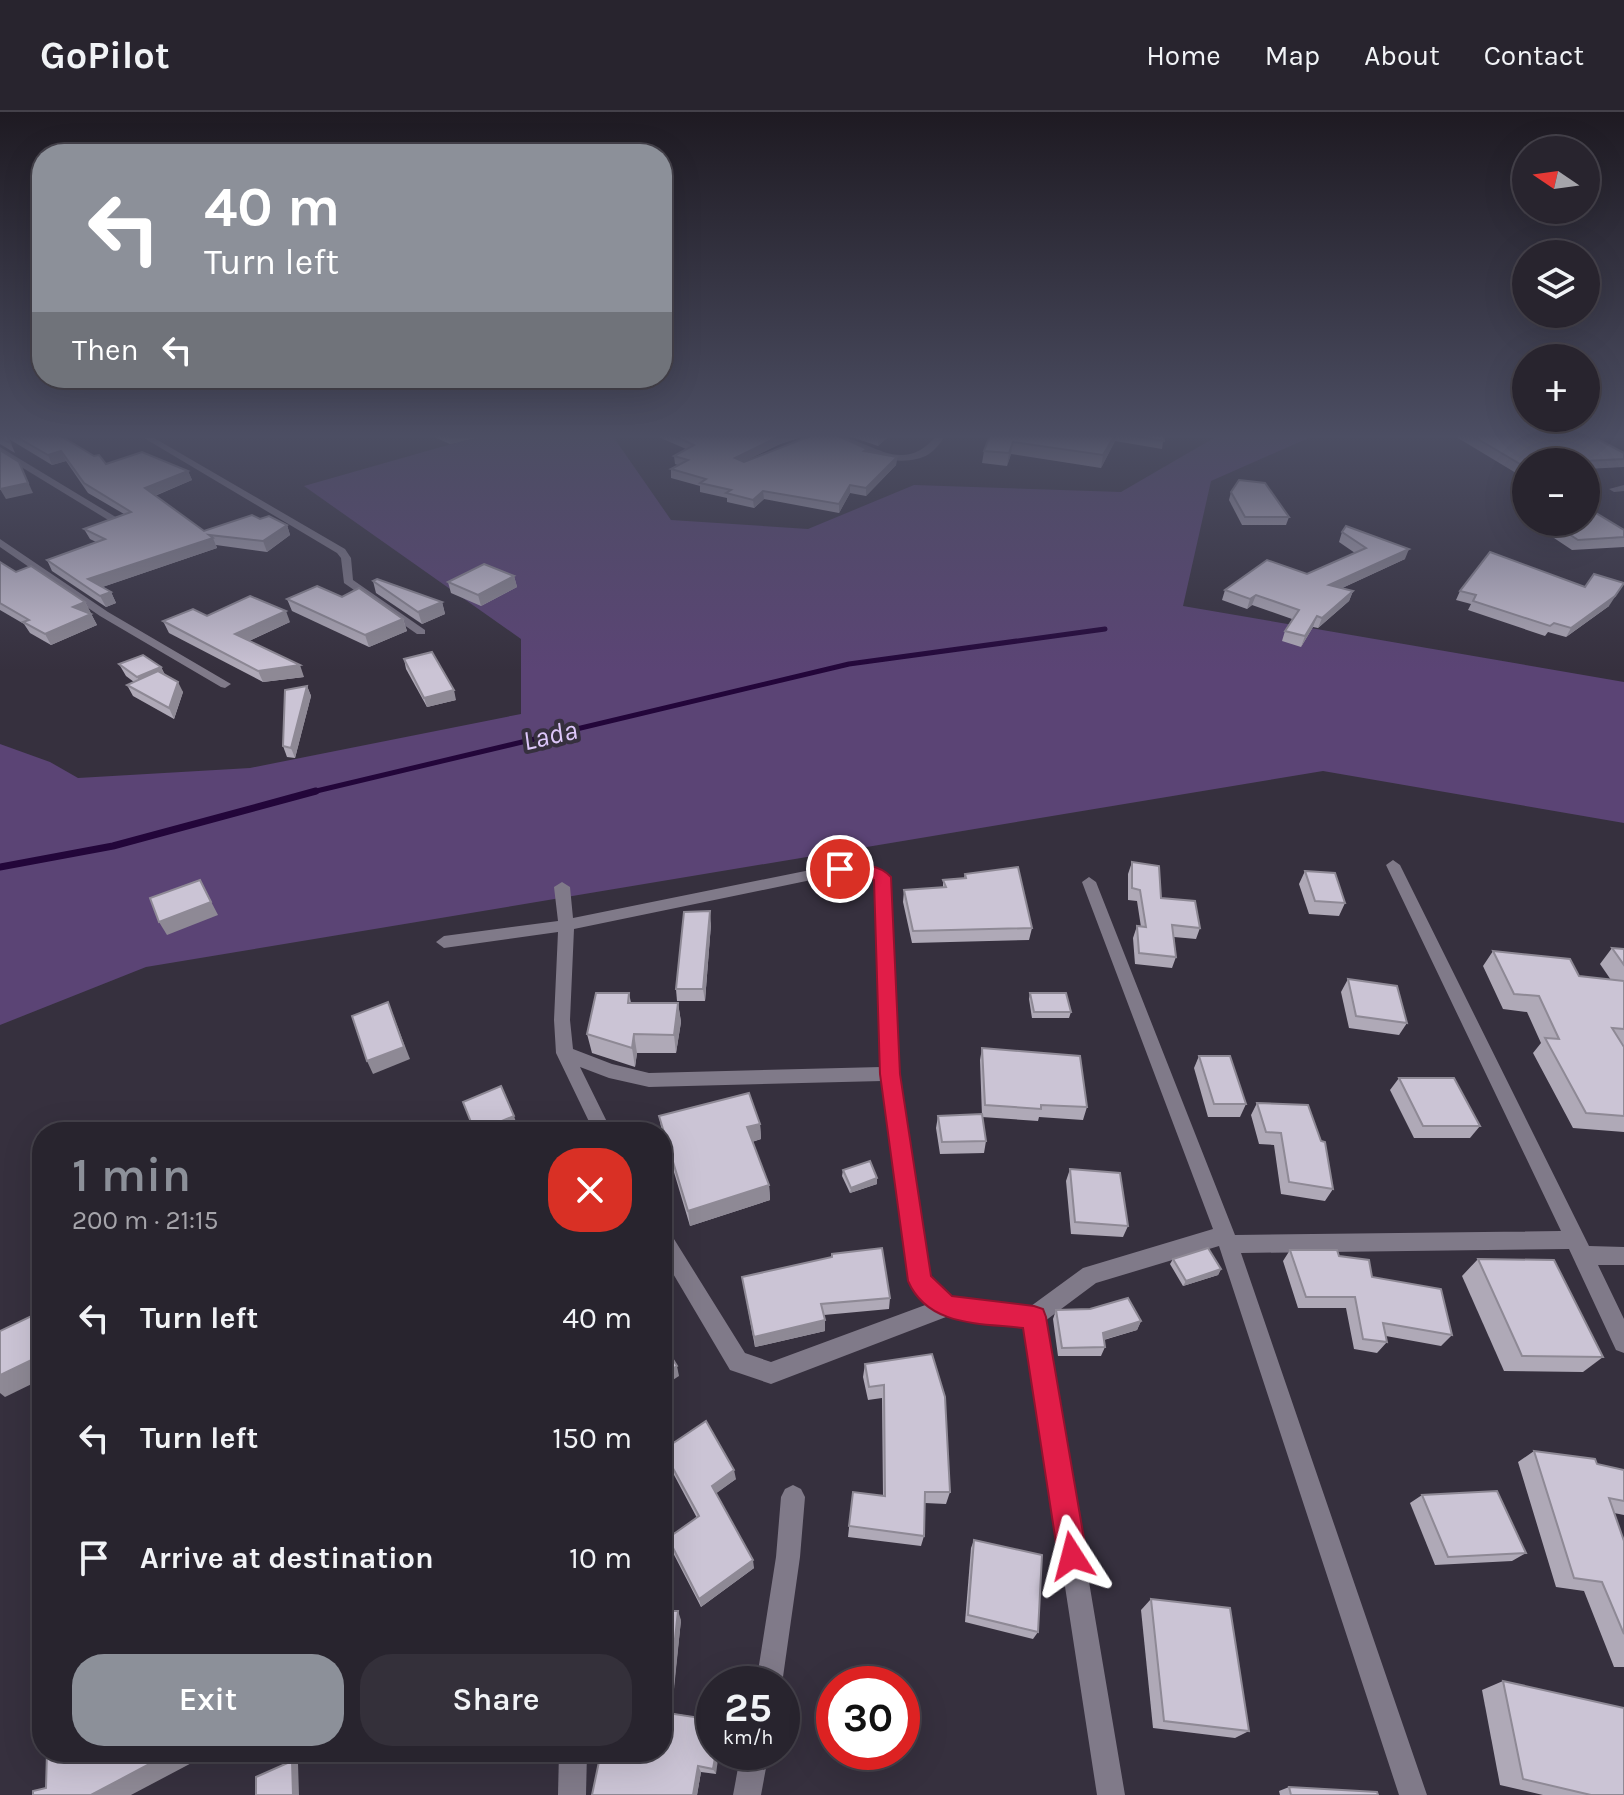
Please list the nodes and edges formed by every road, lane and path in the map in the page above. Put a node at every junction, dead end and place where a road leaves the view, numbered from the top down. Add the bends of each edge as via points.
1 (104, 514) edge
2 (277, 514) edge
3 (121, 524) edge
4 (0, 542) edge
5 (421, 632) dead end
6 (225, 684) dead end
7 (1393, 865) dead end
8 (1089, 882) dead end
9 (562, 887) dead end
10 (566, 925) junction
11 (444, 942) dead end
12 (565, 1053) junction
13 (890, 1074) junction
14 (598, 1122) edge
15 (1226, 1240) junction
16 (1580, 1247) junction
17 (672, 1253) edge
18 (1624, 1256) edge
19 (946, 1307) junction
20 (1034, 1317) junction
21 (1624, 1342) edge
22 (793, 1497) dead end
23 (772, 1666) edge
24 (573, 1762) edge
25 (752, 1770) edge
26 (572, 1795) edge
27 (747, 1795) edge
28 (1111, 1795) edge
29 (1413, 1795) edge

1 - 3 street
2 - 5 street via 341,551 348,581
4 - 6 street via 104,614
7 - 16 street
8 - 15 street
9 - 10 street
10 - 11 street
10 - 12 street
10 - 13 street via 840,869 882,877
12 - 13 street via 649,1080
12 - 14 street
13 - 19 street via 920,1281
15 - 16 street
15 - 20 street via 1090,1275
15 - 29 street
16 - 18 street
16 - 21 street
17 - 19 street via 738,1362 771,1373
19 - 20 street
20 - 28 street
22 - 23 street
24 - 26 street
25 - 27 street

